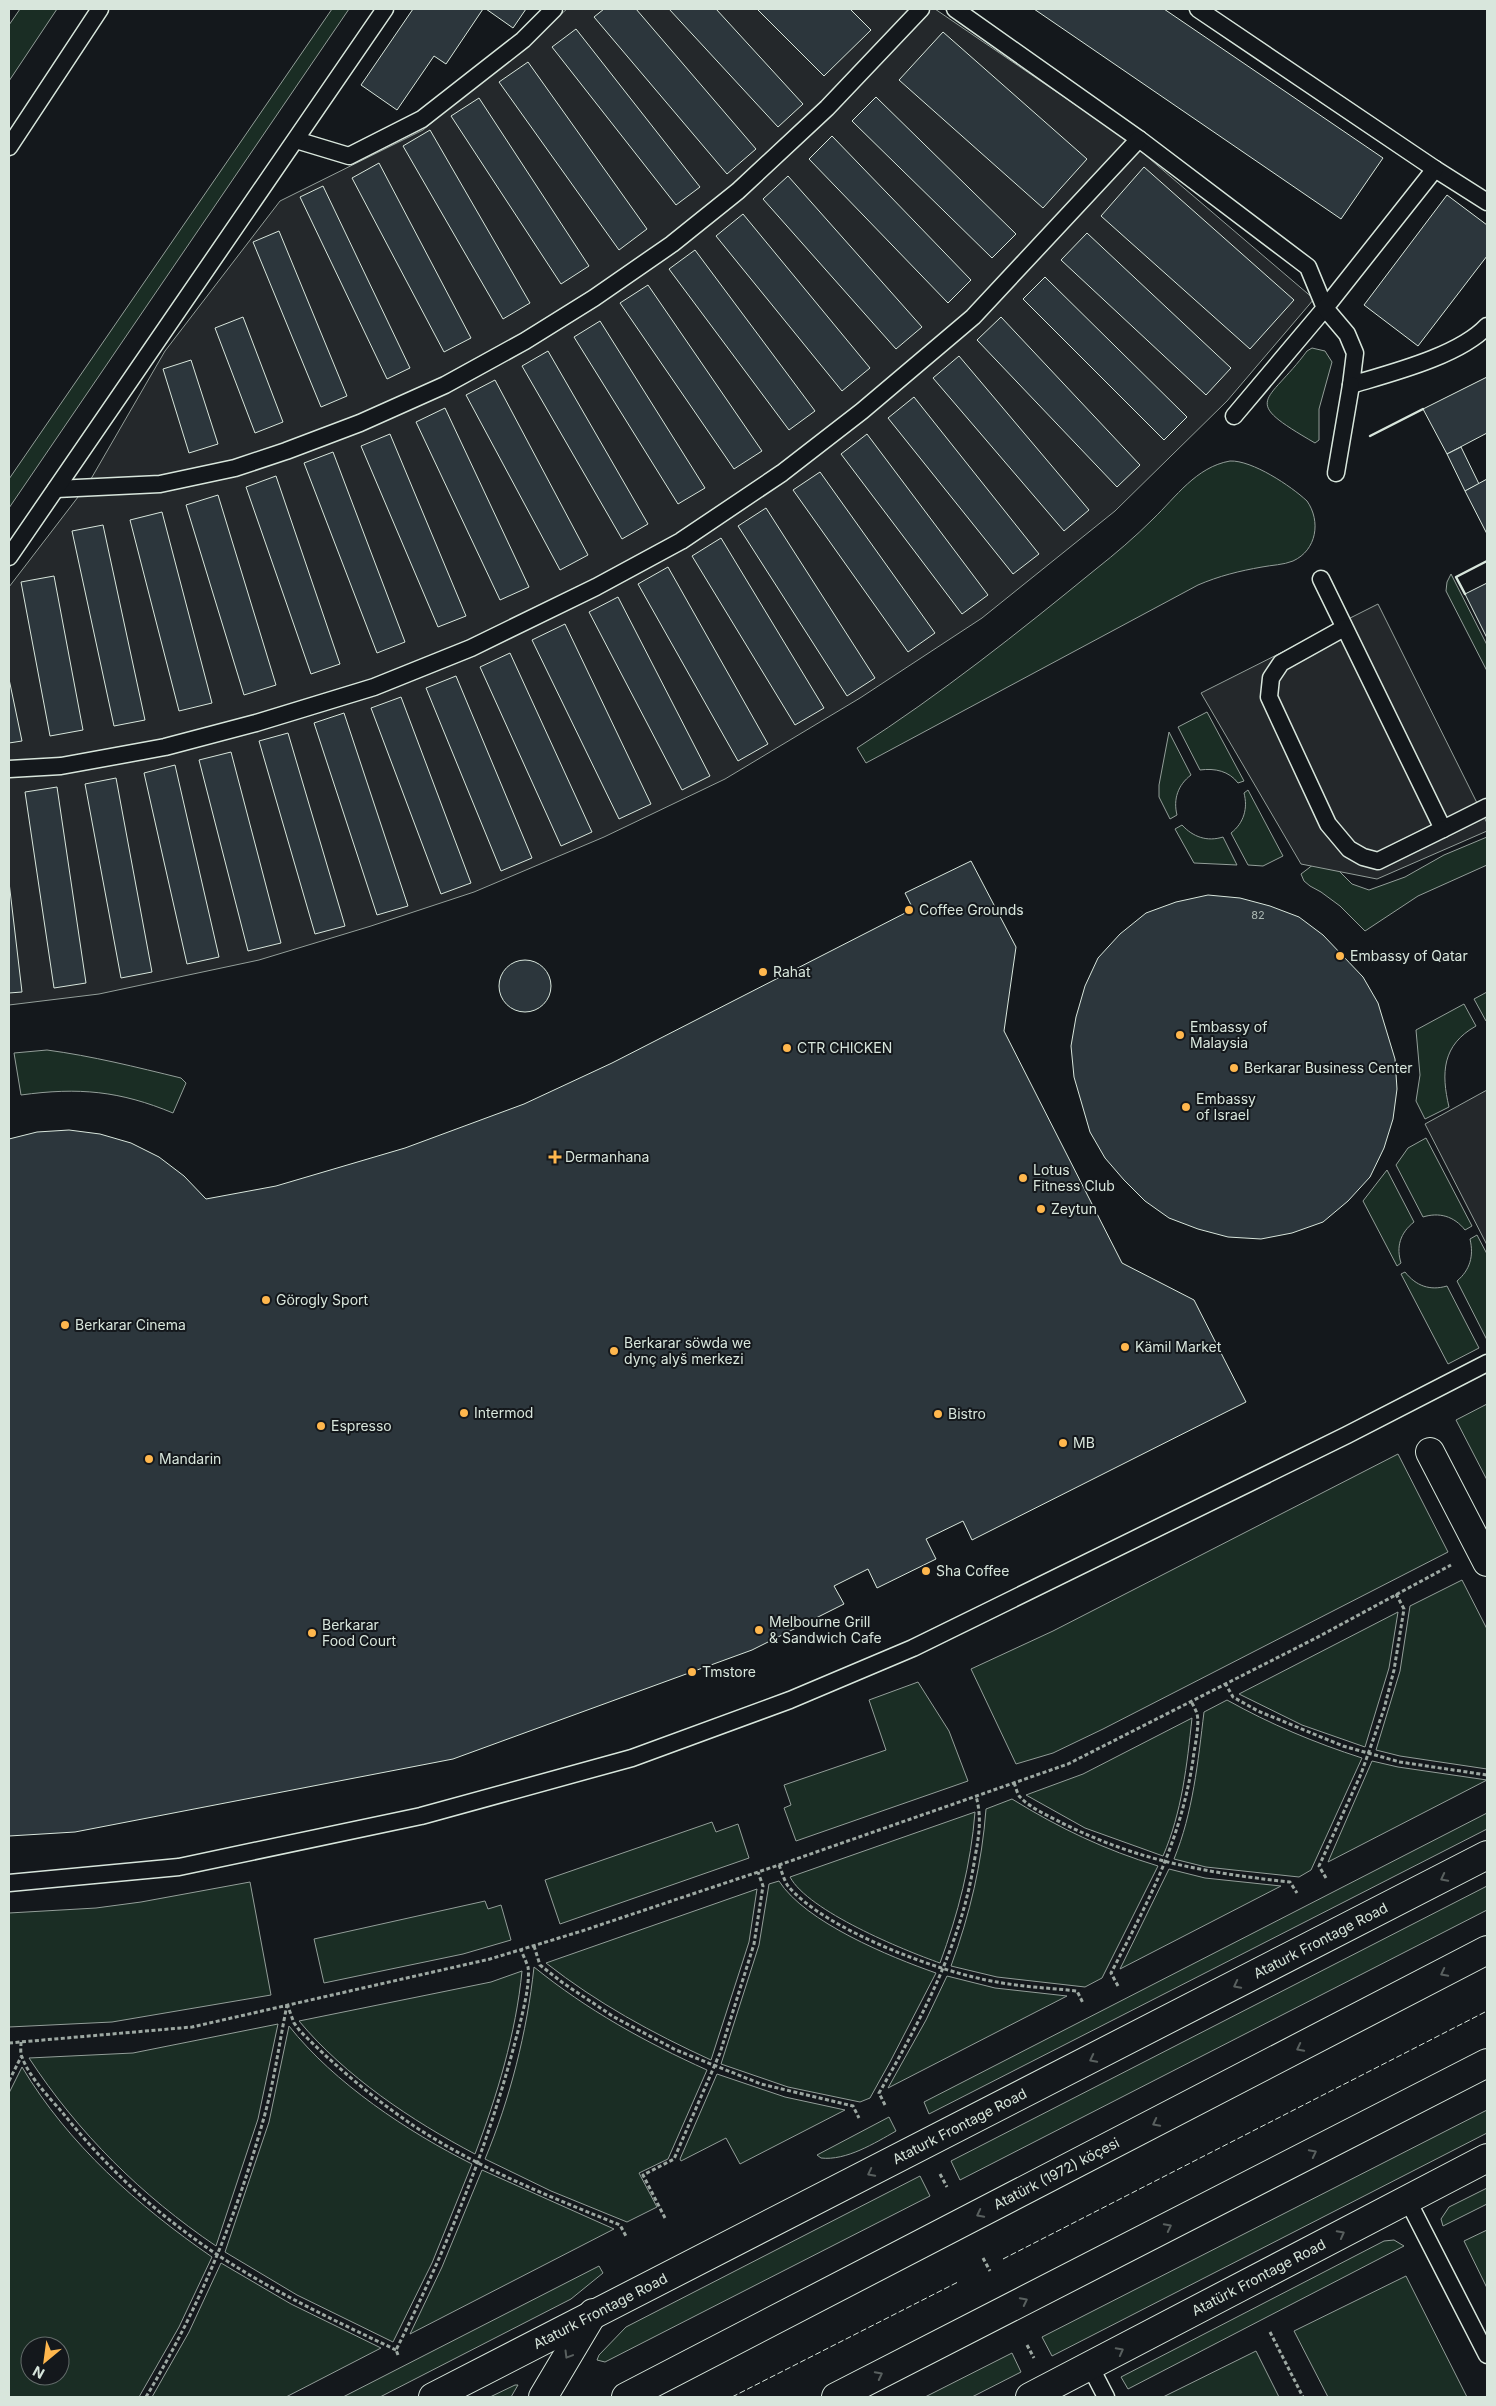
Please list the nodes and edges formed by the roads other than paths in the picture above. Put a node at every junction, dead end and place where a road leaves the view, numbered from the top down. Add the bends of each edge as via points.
1 (100, 9) edge
2 (385, 9) edge
3 (554, 9) edge
4 (920, 9) edge
5 (955, 9) edge
6 (1198, 9) edge
7 (1139, 139) junction
8 (296, 140) junction
9 (9, 146) edge
10 (1435, 169) junction
11 (1487, 202) edge
12 (1325, 308) junction
13 (1487, 326) edge
14 (1351, 385) junction
15 (1234, 416) dead end
16 (1336, 473) dead end
17 (56, 489) junction
18 (9, 557) edge
19 (1321, 579) dead end
20 (1344, 628) junction
21 (9, 768) edge
22 (1487, 807) edge
23 (1443, 829) junction
24 (1487, 1363) edge
25 (1430, 1452) dead end
26 (1484, 1556) edge
27 (1487, 1856) edge
28 (9, 1883) edge
29 (1487, 1950) edge
30 (1487, 2064) edge
31 (1487, 2158) edge
32 (1407, 2199) junction
33 (593, 2313) junction
34 (1487, 2355) edge
35 (1090, 2366) junction
36 (433, 2397) edge
37 (543, 2397) edge
38 (626, 2397) edge
39 (836, 2397) edge
40 (1030, 2397) edge
41 (1106, 2397) edge

1 - 9 lane
2 - 8 lane
3 - 8 lane via 523,40 422,119 349,156
4 - 17 lane via 827,108 738,191 672,244 525,341 445,385 368,419 244,465 160,484
5 - 7 lane
6 - 10 lane
7 - 12 lane via 1308,267
7 - 21 lane via 972,317 862,411 782,473 681,541 471,648 374,687 165,747 62,766
8 - 17 lane
10 - 11 lane
10 - 12 lane
12 - 14 lane via 1347,334 1355,353
12 - 15 lane
13 - 14 lane via 1479,335 1427,362
14 - 16 lane
17 - 18 lane
19 - 20 lane
20 - 23 lane
20 - 23 lane via 1282,663 1271,678 1269,697 1328,824 1349,850 1378,861
22 - 23 lane
24 - 28 lane via 913,1648 790,1700 632,1758 421,1816 179,1867
25 - 26 street
27 -> 33 street, Ataturk Frontage Road via 926,2146
29 -> 38 street, Atatürk (1972) köçesi
39 -> 30 street
31 - 32 street, Atatürk Frontage Road
32 - 34 lane
35 -> 32 street, Atatürk Frontage Road
33 - 36 street, Ataturk Frontage Road
33 -> 37 street
35 - 40 street, Atatürk Frontage Road
35 - 41 lane

